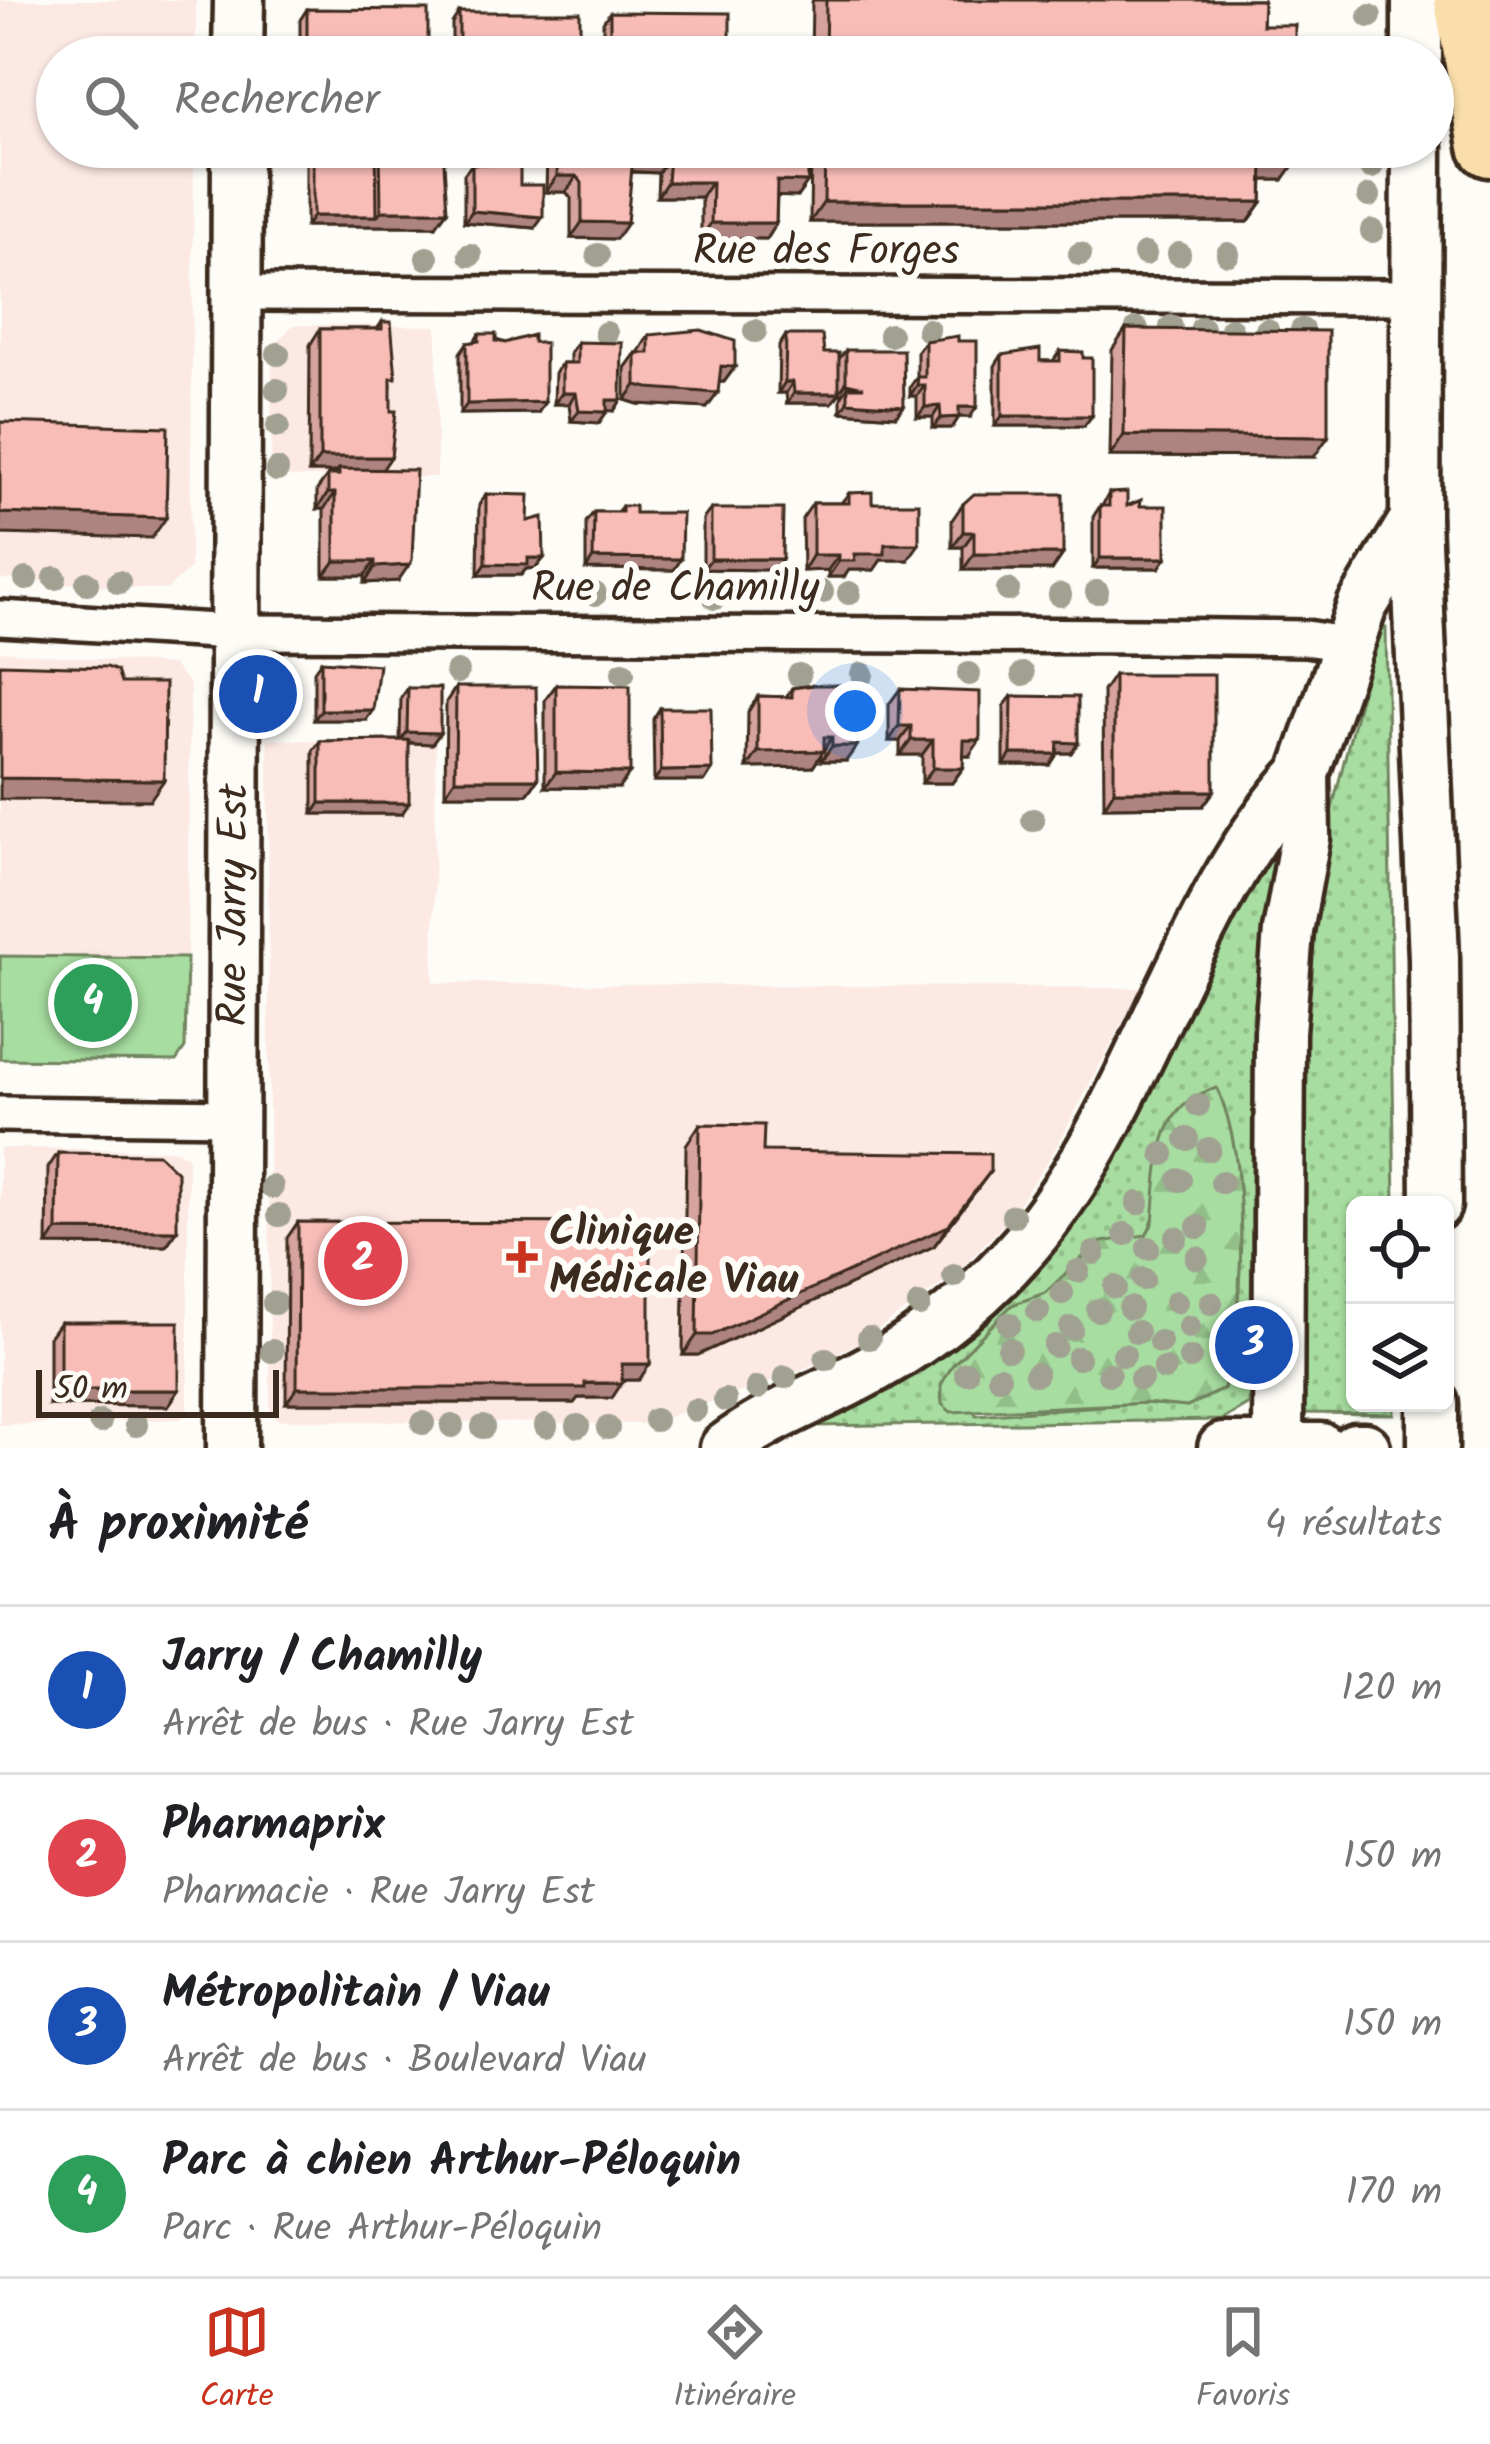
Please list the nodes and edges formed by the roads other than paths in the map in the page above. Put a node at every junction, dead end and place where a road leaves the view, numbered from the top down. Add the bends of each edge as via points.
1 (239, 0) edge
2 (1418, 0) edge
3 (1465, 0) edge
4 (238, 36) edge
5 (1418, 36) edge
6 (1490, 146) edge
7 (237, 168) edge
8 (1417, 168) edge
9 (235, 293) junction
10 (1417, 297) junction
11 (1415, 519) junction
12 (0, 618) edge
13 (231, 632) junction
14 (1350, 645) junction
15 (1304, 773) junction
16 (0, 1114) edge
17 (232, 1118) junction
18 (1436, 1196) edge
19 (1433, 1412) edge
20 (232, 1448) edge
21 (725, 1448) edge
22 (1223, 1448) edge
23 (1278, 1448) edge
24 (1321, 1448) edge
25 (1355, 1448) edge
26 (1365, 1448) edge
27 (1433, 1448) edge

1 - 4 main road
2 - 5 main road
3 - 6 highway
7 - 9 main road, Rue Jarry Est
8 - 10 main road
9 - 10 street, Rue des Forges
9 - 13 main road, Rue Jarry Est
10 - 11 main road
11 - 14 main road via 1363,606
11 - 18 main road
12 - 13 street, Rue de Chamilly
13 - 14 street, Rue de Chamilly via 1306,638
13 - 17 main road, Rue Jarry Est
14 - 15 main road
15 - 21 main road via 1263,816 1107,1118 1026,1244 908,1347 770,1415
15 - 23 main road via 1305,838 1280,1032
16 - 17 street
17 - 20 main road, Rue Jarry Est
19 - 27 main road
22 - 23 main road
23 - 24 main road
25 - 26 main road

